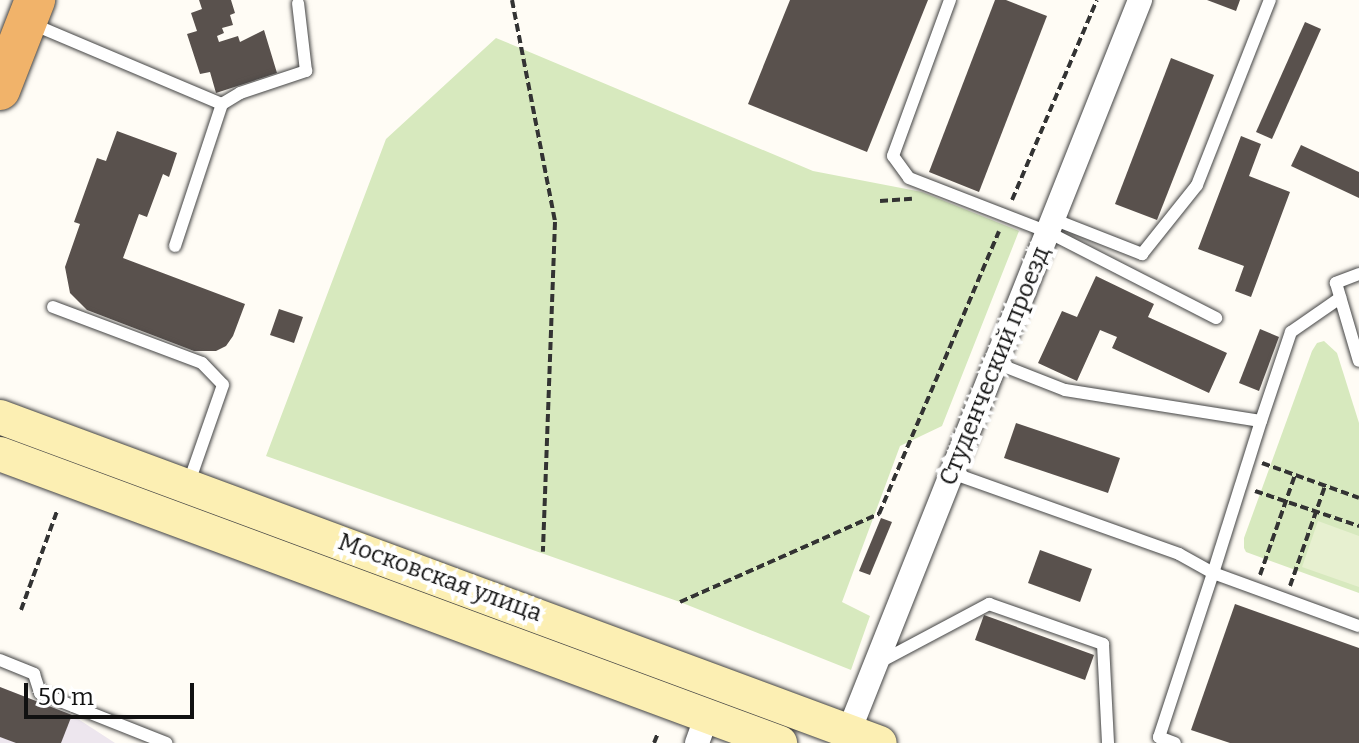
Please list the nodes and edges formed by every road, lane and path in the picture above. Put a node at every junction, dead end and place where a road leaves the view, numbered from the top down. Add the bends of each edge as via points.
1 (512, 0) edge
2 (950, 0) edge
3 (1096, 0) edge
4 (1140, 0) edge
5 (1270, 0) edge
6 (298, 3) dead end
7 (31, 11) edge
8 (0, 90) edge
9 (222, 104) junction
10 (1006, 215) junction
11 (1051, 225) junction
12 (175, 246) dead end
13 (1359, 274) edge
14 (1340, 298) junction
15 (53, 307) dead end
16 (1216, 318) dead end
17 (1359, 361) edge
18 (996, 363) junction
19 (0, 417) edge
20 (1261, 421) junction
21 (0, 454) edge
22 (1249, 459) junction
23 (952, 473) junction
24 (1295, 475) junction
25 (188, 485) junction
26 (1241, 485) junction
27 (1325, 486) junction
28 (1359, 498) edge
29 (1285, 501) junction
30 (57, 511) dead end
31 (1316, 512) junction
32 (1359, 526) edge
33 (543, 552) dead end
34 (1213, 573) junction
35 (1255, 588) junction
36 (1286, 599) junction
37 (680, 602) dead end
38 (21, 610) dead end
39 (1359, 626) edge
40 (0, 660) edge
41 (875, 664) junction
42 (719, 682) junction
43 (702, 729) edge
44 (658, 733) dead end
45 (864, 737) edge
46 (1158, 740) edge
47 (166, 743) edge
48 (654, 743) edge
49 (780, 743) edge
50 (1108, 743) edge
51 (1175, 743) edge

1 - 33 path via 555,222
2 - 10 lane via 893,156 909,178
3 - 10 path
4 - 11 street, Студенческий проезд
5 - 11 lane via 1197,185 1142,254
6 - 9 lane via 306,71
7 - 8 highway
7 - 9 lane
9 - 12 lane
10 - 11 lane
10 - 37 path via 879,514
11 - 16 lane
11 - 18 street, Студенческий проезд
13 - 14 lane via 1336,283
14 - 17 lane
14 - 20 lane via 1291,332
15 - 25 lane via 202,363 223,385
18 - 20 lane via 1065,390
18 - 23 street, Студенческий проезд
19 - 25 main road, Московская улица
20 - 22 lane
21 - 43 main road, Московская улица
22 - 24 path
22 - 26 lane
23 - 34 lane via 1179,554
23 - 41 street, Студенческий проезд
24 - 27 path
24 - 29 path
25 - 42 main road, Московская улица
26 - 29 path
26 - 34 lane
27 - 28 path
27 - 31 path
29 - 31 path
29 - 35 path
30 - 38 path
31 - 32 path
31 - 36 path
34 - 35 lane
34 - 46 lane
35 - 36 lane
36 - 39 lane
40 - 47 lane via 34,674 40,693
41 - 45 street, Студенческий проезд
41 - 50 lane via 989,604 1103,644
42 - 43 main road
42 - 45 main road, Московская улица
43 - 49 main road, Московская улица
44 - 48 path
46 - 51 lane

